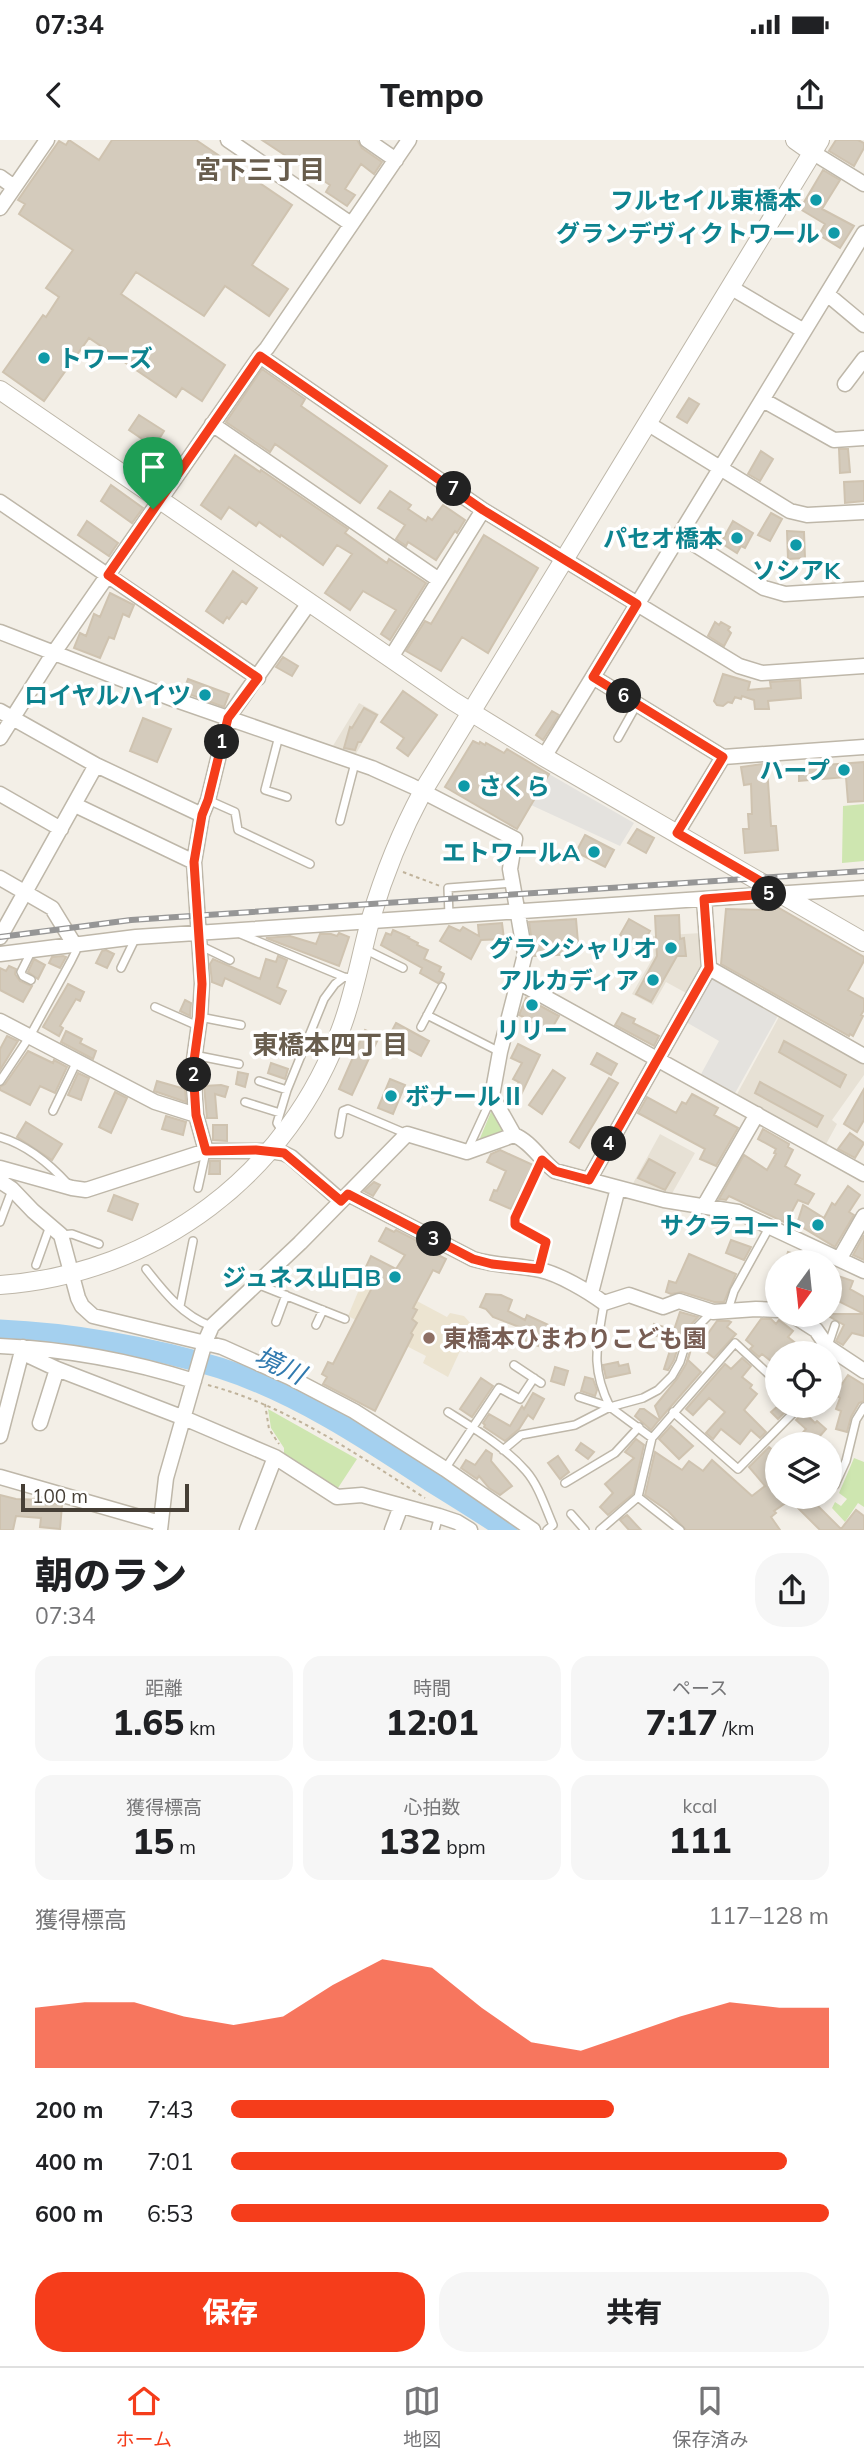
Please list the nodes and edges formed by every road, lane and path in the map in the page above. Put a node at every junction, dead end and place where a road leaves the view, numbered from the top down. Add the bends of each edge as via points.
1 (47, 140) edge
2 (228, 140) edge
3 (367, 140) edge
4 (409, 140) edge
5 (795, 140) edge
6 (816, 146) edge
7 (396, 160) junction
8 (0, 177) edge
9 (864, 184) edge
10 (14, 187) junction
11 (0, 208) edge
12 (351, 224) junction
13 (864, 233) edge
14 (730, 287) junction
15 (827, 294) junction
16 (864, 325) edge
17 (804, 331) junction
18 (260, 356) junction
19 (864, 359) edge
20 (845, 384) dead end
21 (0, 390) edge
22 (763, 400) junction
23 (647, 423) junction
24 (212, 425) junction
25 (864, 438) edge
26 (720, 468) junction
27 (160, 500) junction
28 (0, 502) edge
29 (483, 510) junction
30 (864, 512) edge
31 (680, 535) junction
32 (563, 560) junction
33 (108, 575) junction
34 (439, 580) junction
35 (864, 589) edge
36 (309, 603) junction
37 (637, 604) junction
38 (0, 632) edge
39 (53, 654) junction
40 (390, 659) junction
41 (864, 666) edge
42 (593, 677) junction
43 (258, 678) junction
44 (638, 704) junction
45 (470, 712) junction
46 (6, 714) edge
47 (228, 718) junction
48 (279, 736) junction
49 (0, 738) edge
50 (618, 738) dead end
51 (864, 747) edge
52 (544, 757) junction
53 (723, 757) junction
54 (355, 762) junction
55 (96, 765) junction
56 (423, 791) junction
57 (0, 794) edge
58 (287, 797) dead end
59 (208, 800) junction
60 (75, 805) junction
61 (202, 815) junction
62 (340, 821) dead end
63 (61, 829) junction
64 (677, 833) junction
65 (194, 862) junction
66 (310, 864) dead end
67 (399, 871) dead end
68 (0, 878) edge
69 (512, 883) junction
70 (448, 888) junction
71 (864, 888) edge
72 (25, 893) junction
73 (781, 893) junction
74 (704, 899) junction
75 (517, 912) junction
76 (449, 916) junction
77 (370, 921) junction
78 (231, 930) junction
79 (0, 937) edge
80 (136, 937) junction
81 (200, 939) junction
82 (864, 942) edge
83 (74, 944) junction
84 (363, 949) junction
85 (32, 950) junction
86 (0, 954) edge
87 (230, 960) dead end
88 (121, 968) dead end
89 (403, 968) dead end
90 (709, 968) junction
91 (350, 978) junction
92 (31, 980) dead end
93 (518, 982) junction
94 (442, 987) dead end
95 (155, 1007) dead end
96 (427, 1015) junction
97 (0, 1021) edge
98 (199, 1021) junction
99 (241, 1024) dead end
100 (421, 1027) dead end
101 (30, 1036) junction
102 (500, 1052) junction
103 (194, 1055) junction
104 (864, 1056) edge
105 (658, 1058) junction
106 (77, 1061) junction
107 (239, 1064) dead end
108 (0, 1081) edge
109 (259, 1081) dead end
110 (287, 1090) junction
111 (492, 1096) junction
112 (245, 1102) dead end
113 (53, 1111) dead end
114 (280, 1113) junction
115 (757, 1114) junction
116 (196, 1115) junction
117 (284, 1134) junction
118 (338, 1134) dead end
119 (407, 1134) junction
120 (514, 1135) junction
121 (0, 1138) edge
122 (206, 1151) junction
123 (270, 1151) junction
124 (467, 1152) junction
125 (542, 1160) junction
126 (0, 1168) edge
127 (864, 1174) edge
128 (589, 1180) junction
129 (6, 1185) edge
130 (72, 1188) junction
131 (198, 1188) dead end
132 (618, 1188) junction
133 (344, 1198) junction
134 (704, 1206) junction
135 (864, 1216) edge
136 (0, 1222) edge
137 (770, 1226) junction
138 (55, 1230) junction
139 (193, 1241) dead end
140 (99, 1244) dead end
141 (822, 1250) edge
142 (842, 1253) edge
143 (842, 1260) edge
144 (36, 1265) dead end
145 (146, 1269) dead end
146 (539, 1269) junction
147 (864, 1271) edge
148 (71, 1274) junction
149 (257, 1283) junction
150 (0, 1285) edge
151 (591, 1293) junction
152 (286, 1296) junction
153 (604, 1303) junction
154 (180, 1306) junction
155 (323, 1310) junction
156 (765, 1310) edge
157 (720, 1311) junction
158 (345, 1319) dead end
159 (276, 1322) dead end
160 (317, 1325) dead end
161 (212, 1326) junction
162 (811, 1327) edge
163 (822, 1341) edge
164 (204, 1345) junction
165 (0, 1346) edge
166 (23, 1350) junction
167 (842, 1359) edge
168 (514, 1365) dead end
169 (57, 1369) junction
170 (765, 1371) edge
171 (864, 1371) edge
172 (534, 1378) junction
173 (195, 1379) junction
174 (541, 1383) dead end
175 (7, 1384) edge
176 (579, 1397) dead end
177 (265, 1404) junction
178 (610, 1407) junction
179 (864, 1407) edge
180 (448, 1412) dead end
181 (673, 1412) junction
182 (184, 1418) junction
183 (789, 1418) edge
184 (40, 1423) dead end
185 (639, 1427) junction
186 (473, 1429) junction
187 (776, 1432) edge
188 (0, 1436) edge
189 (652, 1438) junction
190 (765, 1443) edge
191 (503, 1450) junction
192 (279, 1459) junction
193 (445, 1469) junction
194 (842, 1470) edge
195 (0, 1477) edge
196 (565, 1483) dead end
197 (638, 1497) junction
198 (429, 1501) dead end
199 (401, 1506) junction
200 (571, 1514) dead end
201 (437, 1523) edge
202 (160, 1526) edge
203 (247, 1530) edge
204 (392, 1530) edge
205 (470, 1530) edge
206 (533, 1530) edge
207 (547, 1530) edge
208 (585, 1530) edge
209 (600, 1530) edge
210 (680, 1530) edge

1 - 10 street
2 - 12 street
3 - 7 street
4 - 7 street
5 - 6 street
6 - 9 street
6 - 14 street
7 - 12 street
8 - 10 street
10 - 11 street
12 - 18 street
13 - 15 street
14 - 17 street
14 - 23 street
15 - 16 street
15 - 17 street
17 - 22 street
18 - 24 street
18 - 29 street
19 - 20 street
21 - 27 street
22 - 25 street via 834,440
22 - 26 street
23 - 26 street
23 - 32 street
24 - 27 street
24 - 34 street
26 - 30 street via 790,511 807,515
26 - 31 street
27 - 33 street
27 - 36 street
28 - 33 street
29 - 32 street
29 - 34 street
31 - 35 street via 764,588 785,594
31 - 37 street
32 - 37 street
32 - 45 street
33 - 39 street
33 - 43 street
34 - 40 street
36 - 40 street
36 - 43 street
37 - 41 street via 751,670
37 - 42 street
38 - 39 street
39 - 46 street
39 - 47 street
40 - 45 street
42 - 44 street
42 - 52 street
43 - 47 street
44 - 50 lane
44 - 53 street
45 - 52 street
45 - 56 street
46 - 49 street
46 - 55 street
47 - 48 street
47 - 59 street
48 - 54 street
48 - 58 lane via 265,790
51 - 53 street
52 - 64 street
53 - 64 street
54 - 56 street
54 - 62 lane
55 - 60 street
55 - 61 street
56 - 69 street via 515,839
56 - 77 street via 395,848
57 - 63 street
59 - 61 street
59 - 66 lane via 235,812 238,830
60 - 63 street
60 - 65 street
61 - 65 street
63 - 72 street
64 - 73 street
65 - 81 street
67 - 70 path
68 - 72 street
69 - 70 lane
69 - 75 street
70 - 76 lane
71 - 73 street
72 - 79 street
72 - 83 street via 52,908
73 - 74 street
73 - 82 street
74 - 75 street
74 - 90 street
75 - 76 street
75 - 93 street via 525,954
76 - 77 street
77 - 78 street
77 - 84 street
78 - 81 street
78 - 91 lane
80 - 81 street
80 - 83 street
80 - 88 lane
81 - 87 lane
81 - 98 street
83 - 85 street
83 - 101 lane via 76,951
84 - 89 lane
84 - 91 street
85 - 86 street
85 - 92 lane via 21,972
90 - 104 street
90 - 105 street
91 - 110 lane via 329,990
91 - 117 street via 343,1024 327,1063
93 - 102 street
93 - 105 street
94 - 96 lane
95 - 98 lane
96 - 100 lane
96 - 102 lane
97 - 101 street
98 - 99 lane
98 - 103 street
101 - 106 street
101 - 108 lane
102 - 111 street
103 - 107 lane
103 - 116 street
105 - 115 street
105 - 128 street
106 - 113 lane
106 - 116 street via 155,1102
109 - 110 lane
110 - 114 lane
111 - 120 street
111 - 124 lane
112 - 114 lane
114 - 117 lane via 277,1123
115 - 127 street
115 - 134 street
116 - 122 street
117 - 123 street
118 - 119 lane via 343,1111 348,1109
119 - 124 street
119 - 133 street
120 - 124 street
120 - 125 street via 523,1138
121 - 130 lane via 48,1162
122 - 123 street
122 - 130 street via 94,1188
122 - 131 lane
123 - 133 street via 291,1157
123 - 148 street via 228,1193 178,1230 137,1252
125 - 128 street via 555,1171
125 - 146 lane via 515,1218 515,1225 546,1242
126 - 130 street
128 - 132 street
129 - 136 lane
129 - 138 street
132 - 134 street
132 - 151 street
133 - 146 street via 473,1259
133 - 149 street
134 - 137 street via 738,1212
135 - 142 street
137 - 141 street
137 - 157 lane
138 - 140 lane
138 - 144 lane
138 - 148 street
139 - 154 lane
143 - 147 street
145 - 154 lane
146 - 151 street
148 - 150 street
148 - 164 street via 82,1306 93,1316
149 - 152 lane
149 - 161 street
151 - 153 street
152 - 155 lane
152 - 159 lane
153 - 157 street via 629,1295 663,1307 679,1301
153 - 178 lane via 596,1352 599,1384
154 - 161 lane via 198,1322
155 - 158 lane
155 - 160 lane
156 - 157 street
157 - 178 lane via 688,1336 676,1369 658,1390
161 - 164 street
162 - 163 street
164 - 173 street
164 - 193 street via 252,1359 344,1405
165 - 166 street
166 - 169 street
166 - 173 street via 113,1359
166 - 175 street
167 - 171 street
168 - 172 lane
169 - 182 street
169 - 184 street
170 - 181 lane via 735,1343
172 - 174 lane
172 - 186 lane via 520,1399 499,1388
173 - 177 path
173 - 182 street
175 - 188 street
176 - 178 lane
177 - 192 path via 269,1429 282,1450
177 - 198 path via 341,1444
178 - 185 lane
178 - 191 lane via 576,1424 521,1435
179 - 194 lane
180 - 186 lane
181 - 189 lane
181 - 190 lane via 738,1469
182 - 192 street
182 - 202 street via 166,1478
183 - 187 lane
185 - 189 lane
185 - 196 lane via 615,1453
186 - 191 lane
186 - 193 lane
189 - 197 lane
191 - 207 lane via 527,1472 540,1493 553,1525
192 - 199 street via 337,1497 362,1495
192 - 203 street
193 - 206 street
195 - 202 street
197 - 209 lane
197 - 210 lane
199 - 201 street
199 - 204 street
200 - 208 lane
201 - 205 street via 457,1522

